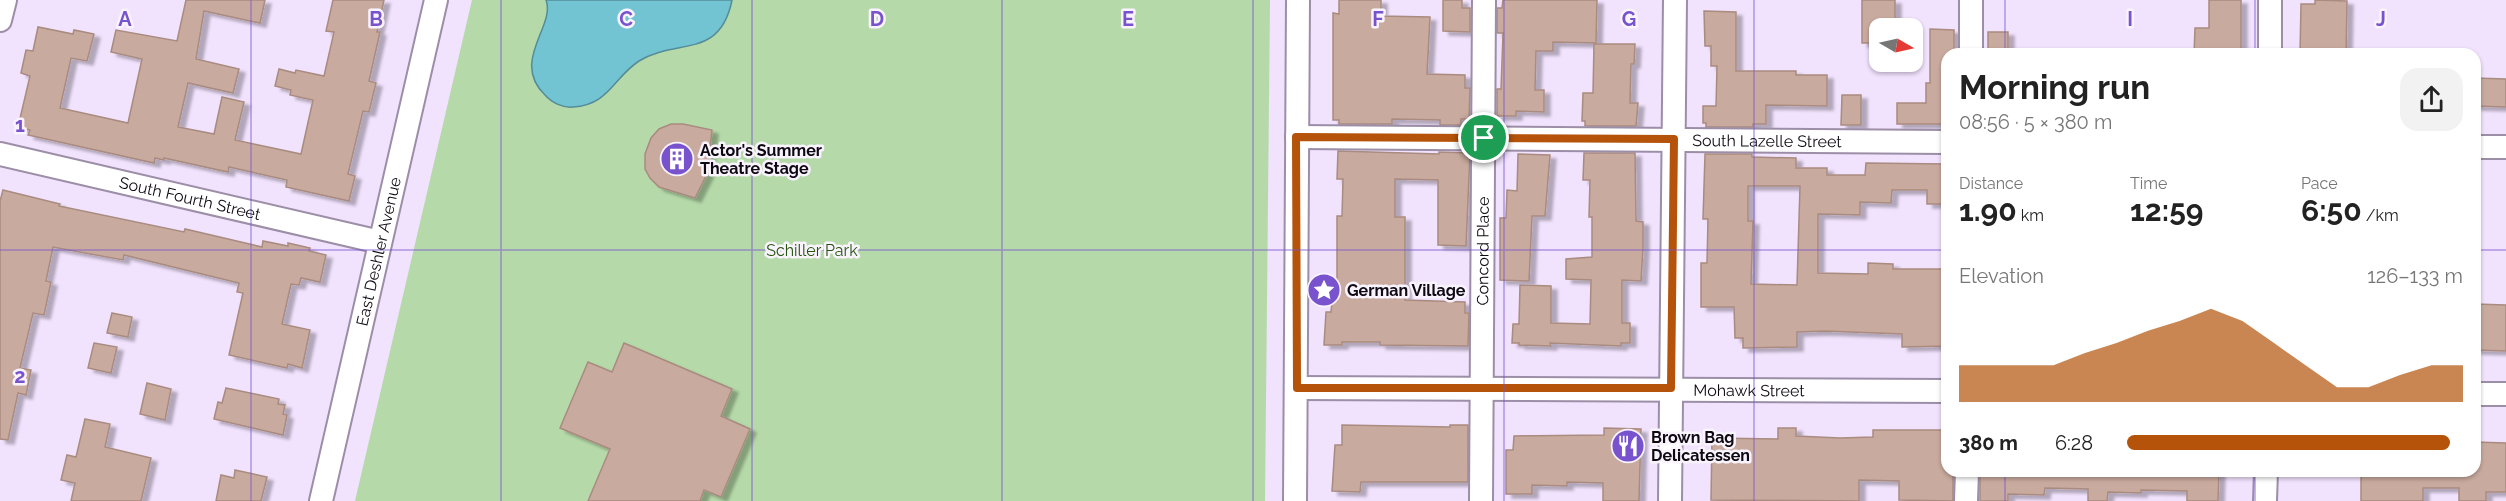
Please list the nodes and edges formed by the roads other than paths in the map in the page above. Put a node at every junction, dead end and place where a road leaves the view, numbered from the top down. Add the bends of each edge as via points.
1 (4, 0) edge
2 (436, 0) edge
3 (1298, 0) edge
4 (1484, 0) edge
5 (1675, 0) edge
6 (1971, 0) edge
7 (2270, 0) edge
8 (0, 20) edge
9 (1971, 48) edge
10 (2270, 48) edge
11 (1296, 137) junction
12 (1484, 138) junction
13 (1674, 139) junction
14 (1941, 142) edge
15 (2481, 147) edge
16 (2506, 147) edge
17 (0, 154) edge
18 (380, 242) junction
19 (1297, 388) junction
20 (1482, 388) junction
21 (1671, 388) junction
22 (1941, 391) edge
23 (2481, 394) edge
24 (2506, 394) edge
25 (1967, 477) edge
26 (2266, 477) edge
27 (321, 501) edge
28 (1295, 501) edge
29 (1481, 501) edge
30 (1670, 501) edge
31 (1966, 501) edge
32 (2265, 501) edge

1 - 8 street
2 - 18 street, East Deshler Avenue
3 - 11 street
4 - 12 street, Concord Place
5 - 13 street
6 - 9 street
7 - 10 street
11 - 12 street, South Lazelle Street
11 - 19 street
12 - 13 street, South Lazelle Street
12 - 20 street, Concord Place
13 - 14 street, South Lazelle Street
13 - 21 street
15 - 16 street
17 - 18 street, South Fourth Street
18 - 27 street, East Deshler Avenue
19 - 20 street, Mohawk Street
19 - 28 street
20 - 21 street, Mohawk Street
20 - 29 street, Concord Place
21 - 22 street, Mohawk Street
21 - 30 street
23 - 24 street
25 - 31 street
26 - 32 street

